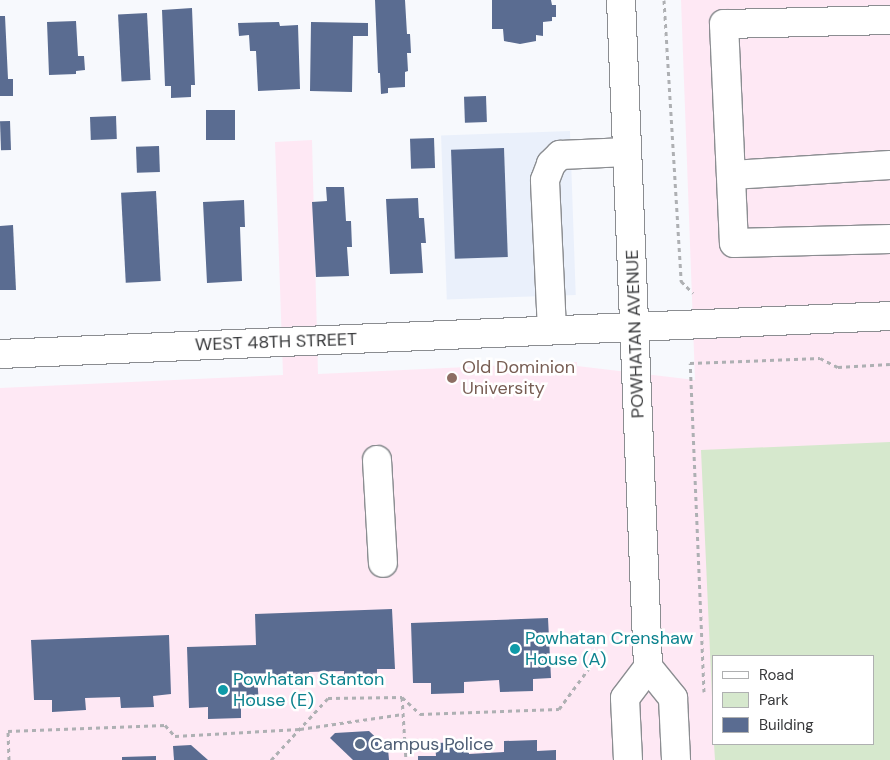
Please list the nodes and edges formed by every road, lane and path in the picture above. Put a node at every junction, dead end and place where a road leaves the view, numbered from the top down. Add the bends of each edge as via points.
1 (621, 0) edge
2 (890, 20) edge
3 (627, 152) junction
4 (890, 165) edge
5 (732, 175) junction
6 (890, 239) edge
7 (890, 316) edge
8 (634, 326) junction
9 (552, 330) junction
10 (0, 354) edge
11 (890, 364) edge
12 (377, 460) dead end
13 (383, 562) dead end
14 (592, 664) dead end
15 (648, 667) junction
16 (402, 697) junction
17 (705, 700) dead end
18 (403, 714) junction
19 (300, 729) junction
20 (9, 760) edge
21 (272, 760) edge
22 (406, 760) edge
23 (628, 760) edge
24 (676, 760) edge

1 - 3 street, POWHATAN AVENUE
2 - 5 street via 724,24
3 - 8 street, POWHATAN AVENUE
3 - 9 street via 560,155 551,164 546,180
4 - 5 street
5 - 6 street via 734,243
7 - 8 street, WEST 48TH STREET
8 - 9 street, WEST 48TH STREET
8 - 15 street, POWHATAN AVENUE
9 - 10 street, WEST 48TH STREET
11 - 17 path via 838,367 820,358 690,363
12 - 13 street
14 - 16 path via 559,709 420,714
15 - 23 street via 625,698
15 - 24 street via 673,698
16 - 18 path
16 - 19 path via 328,698
18 - 19 path
18 - 22 path
19 - 20 path via 174,736 166,725 8,732
19 - 21 path

